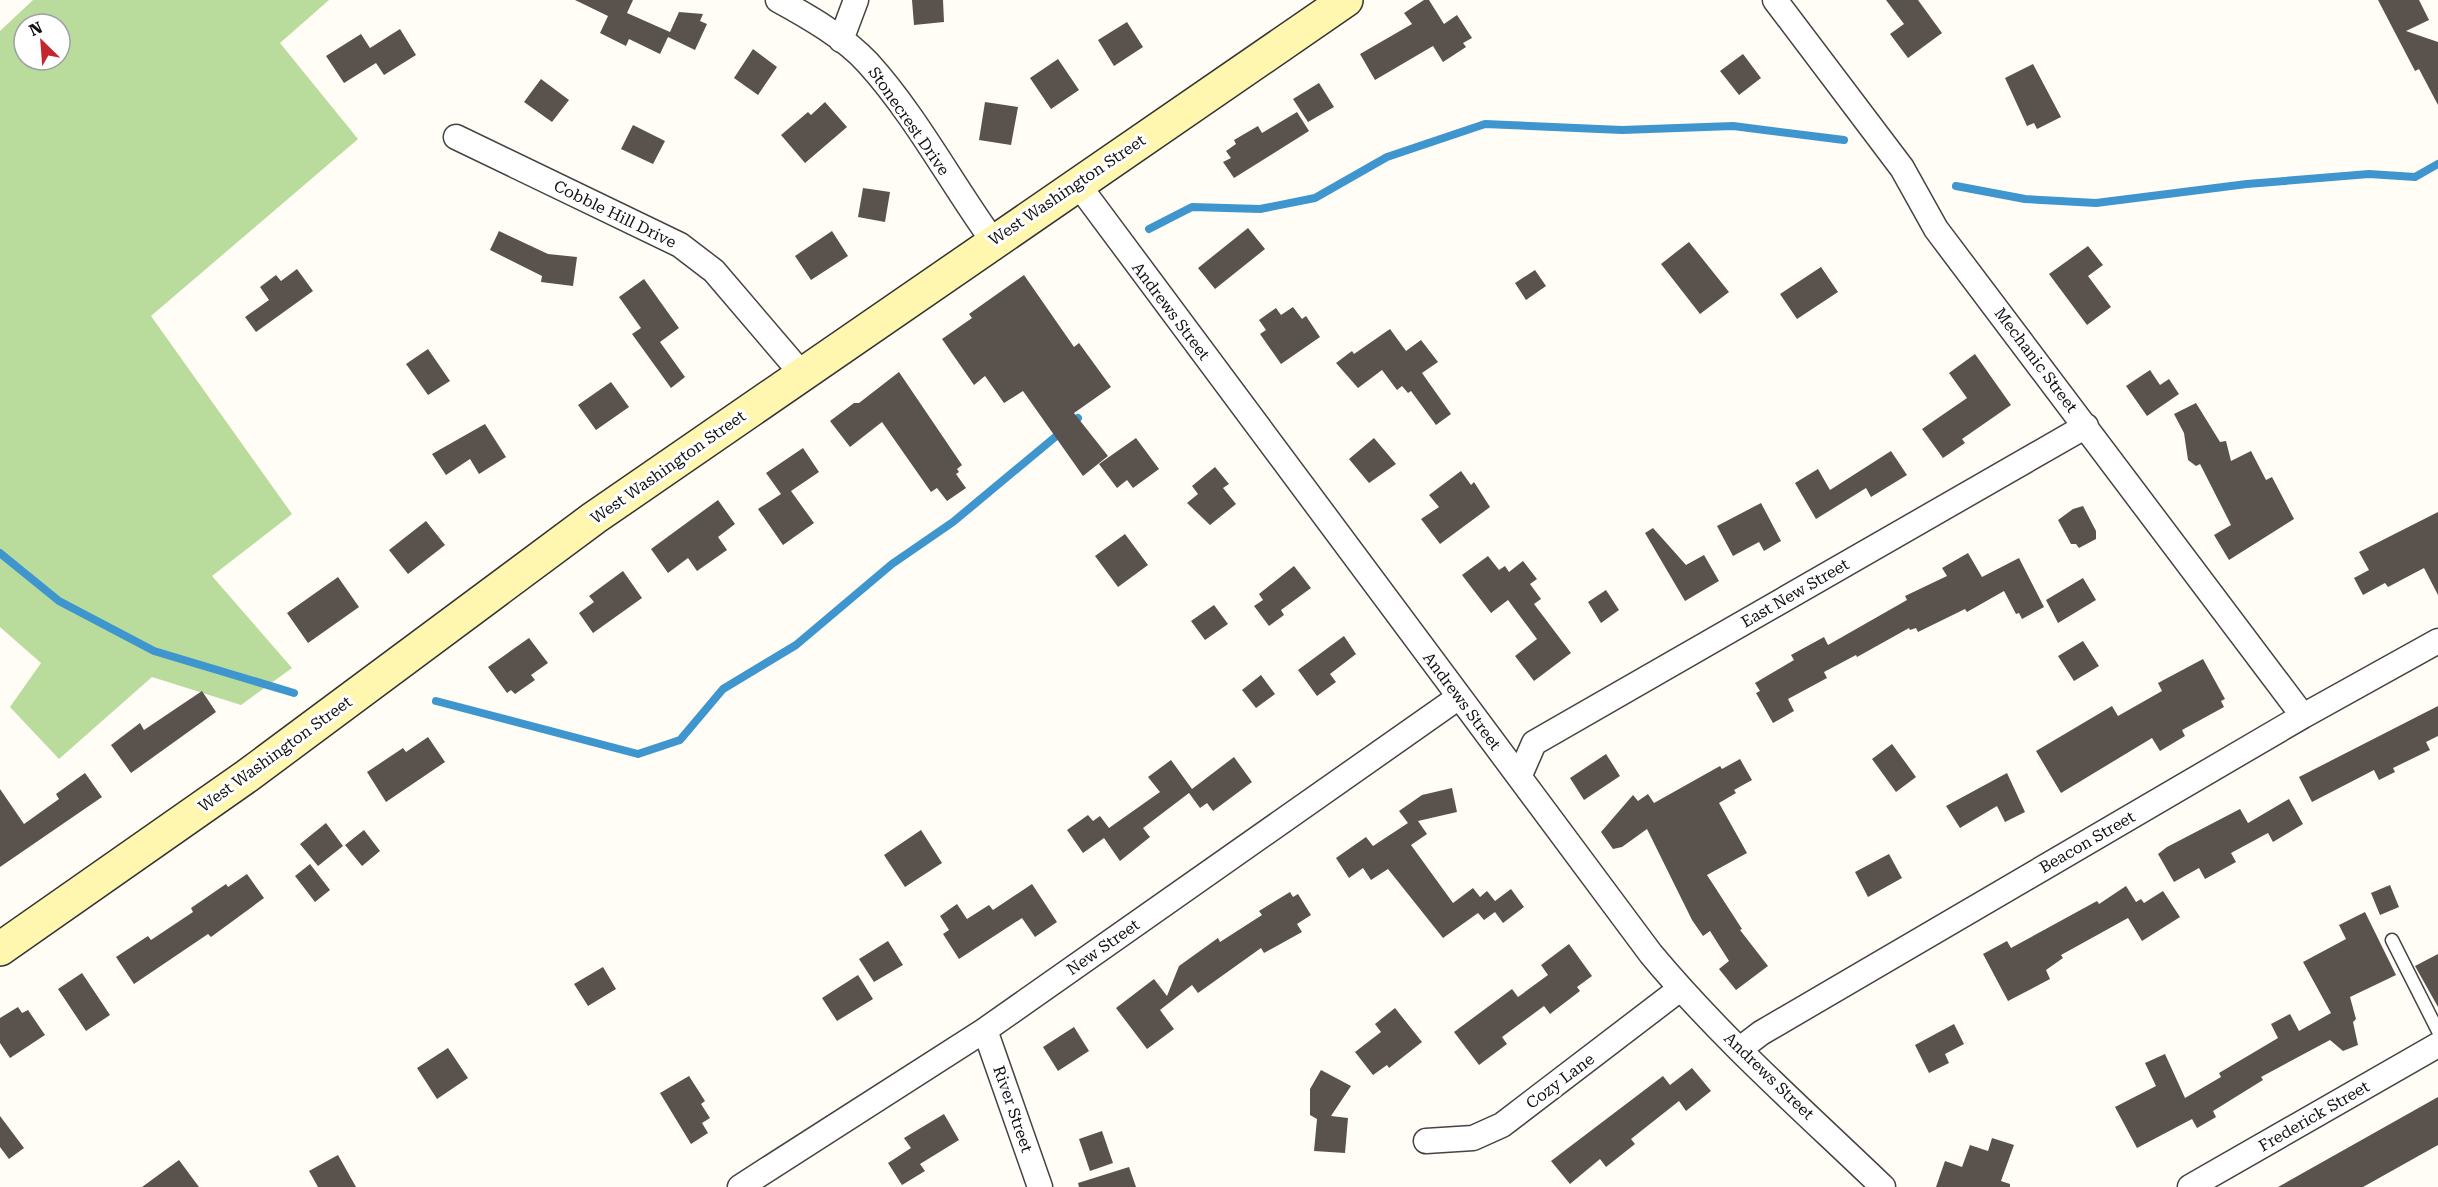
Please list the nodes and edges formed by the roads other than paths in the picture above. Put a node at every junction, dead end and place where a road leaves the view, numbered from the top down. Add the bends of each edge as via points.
1 (778, 0) edge
2 (856, 0) edge
3 (1346, 0) edge
4 (1775, 0) edge
5 (841, 40) junction
6 (456, 137) dead end
7 (1077, 183) junction
8 (993, 241) junction
9 (802, 374) junction
10 (2086, 426) junction
11 (2438, 641) edge
12 (1459, 698) junction
13 (2303, 716) junction
14 (1520, 775) junction
15 (2392, 940) dead end
16 (1, 945) edge
17 (1680, 989) junction
18 (985, 1030) junction
19 (2438, 1031) edge
20 (2438, 1045) edge
21 (1740, 1049) junction
22 (1426, 1141) dead end
23 (740, 1187) edge
24 (1040, 1187) edge
25 (1883, 1187) edge
26 (2190, 1187) edge

1 - 5 street, Stonecrest Drive
2 - 5 street
3 - 7 main road, West Washington Street
4 - 10 street, Mechanic Street via 1902,168 1936,229
5 - 8 street, Stonecrest Drive via 867,62 895,97
6 - 9 street, Cobble Hill Drive via 680,245 714,271
7 - 8 main road, West Washington Street
7 - 12 street, Andrews Street
8 - 9 main road, West Washington Street
9 - 16 main road, West Washington Street via 594,518 247,776
10 - 13 street, Mechanic Street
10 - 14 street, East New Street via 1534,743
11 - 13 street, Beacon Street
12 - 14 street, Andrews Street
12 - 18 street, New Street
13 - 21 street, Beacon Street via 1761,1033
14 - 17 street, Andrews Street
15 - 19 lane
17 - 21 street, Andrews Street
17 - 22 street, Cozy Lane via 1502,1125 1473,1138
18 - 23 street, New Street
18 - 24 street, River Street
20 - 26 street, Frederick Street
21 - 25 street, Andrews Street

